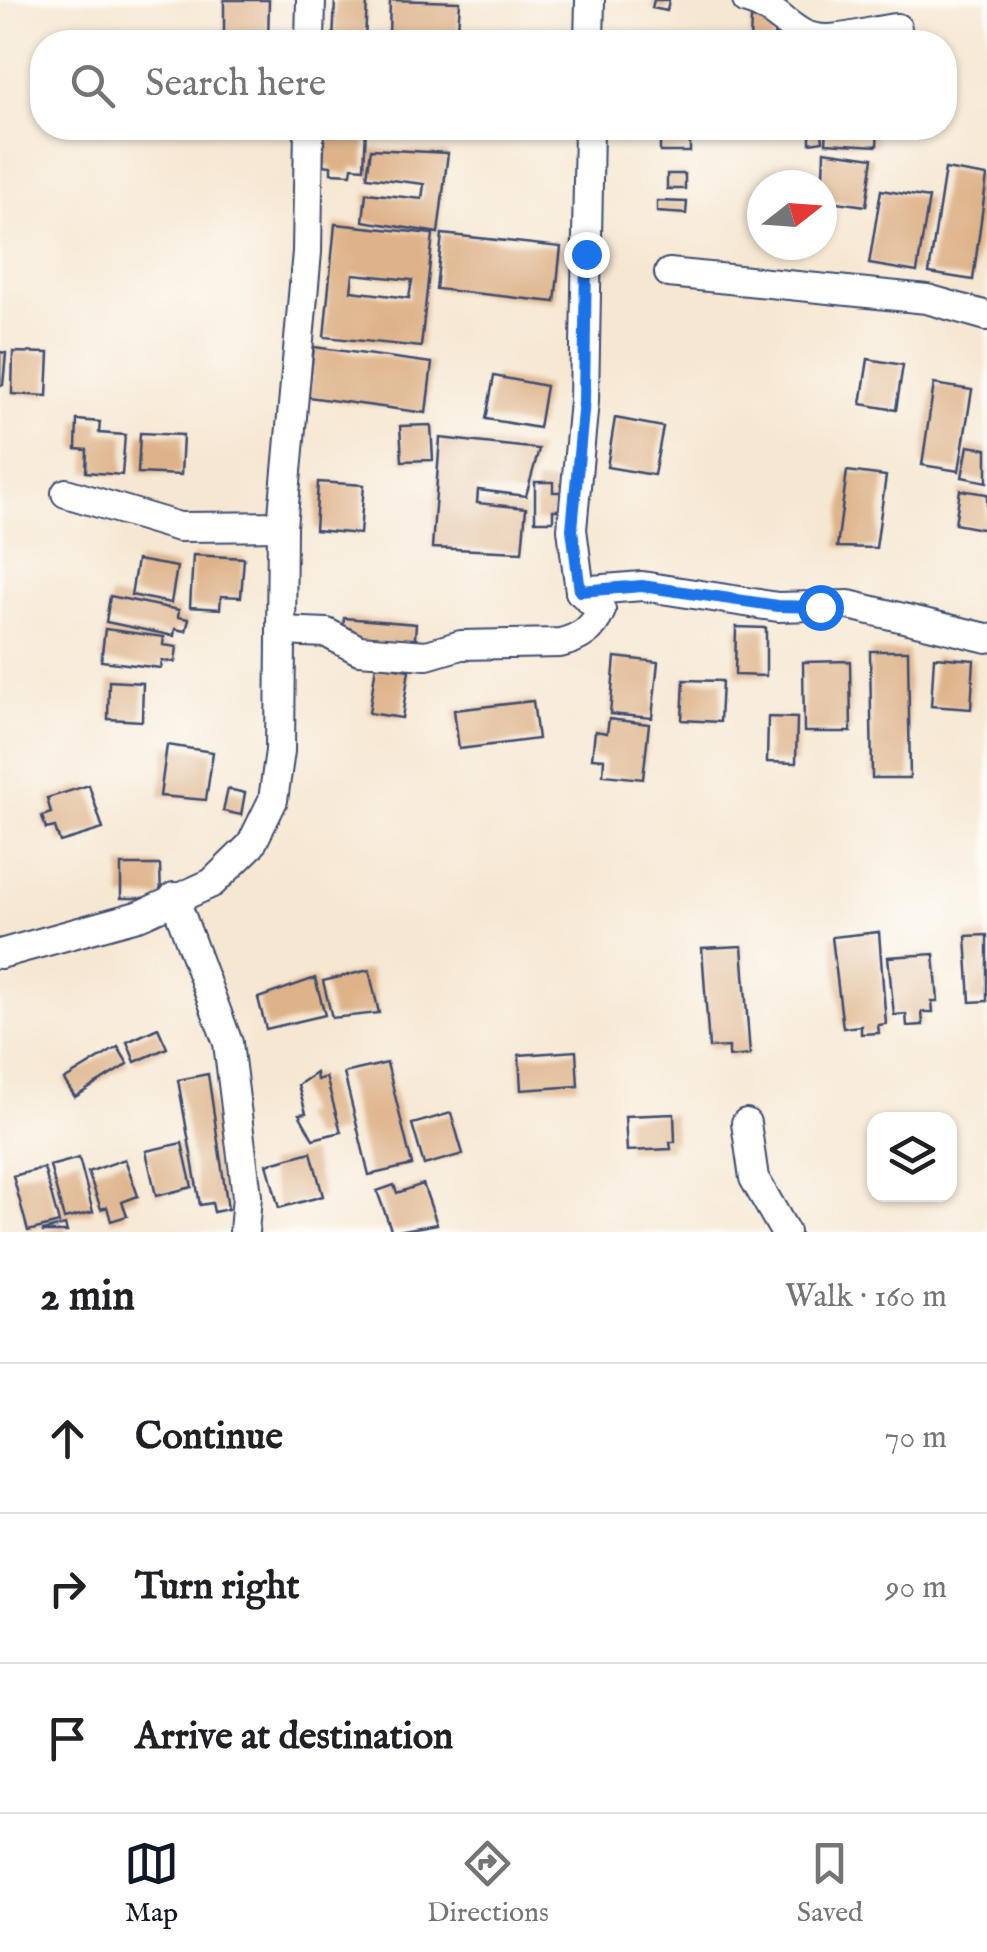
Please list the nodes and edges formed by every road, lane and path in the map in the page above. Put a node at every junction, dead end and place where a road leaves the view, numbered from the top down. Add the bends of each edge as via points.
1 (311, 0) edge
2 (590, 0) edge
3 (747, 0) edge
4 (310, 30) edge
5 (589, 30) edge
6 (797, 30) edge
7 (864, 30) edge
8 (896, 30) edge
9 (309, 140) edge
10 (589, 140) edge
11 (669, 274) dead end
12 (987, 316) edge
13 (66, 493) dead end
14 (282, 526) junction
15 (580, 591) junction
16 (281, 631) junction
17 (987, 638) edge
18 (174, 897) junction
19 (0, 954) edge
20 (746, 1123) dead end
21 (244, 1232) edge
22 (785, 1232) edge

1 - 4 street
2 - 5 street
3 - 6 street via 767,5
7 - 8 street
9 - 14 street via 307,252
10 - 15 street via 584,401 572,529
11 - 12 street via 926,299
13 - 14 street via 179,527
14 - 16 street
15 - 16 street via 601,610 597,621 560,643 461,645 427,655 359,650 327,633
15 - 17 street via 642,586 778,606 849,605
16 - 18 street via 278,775 264,825 212,884
18 - 19 street via 141,915
18 - 21 street via 228,1043 248,1196
20 - 22 street via 754,1178

